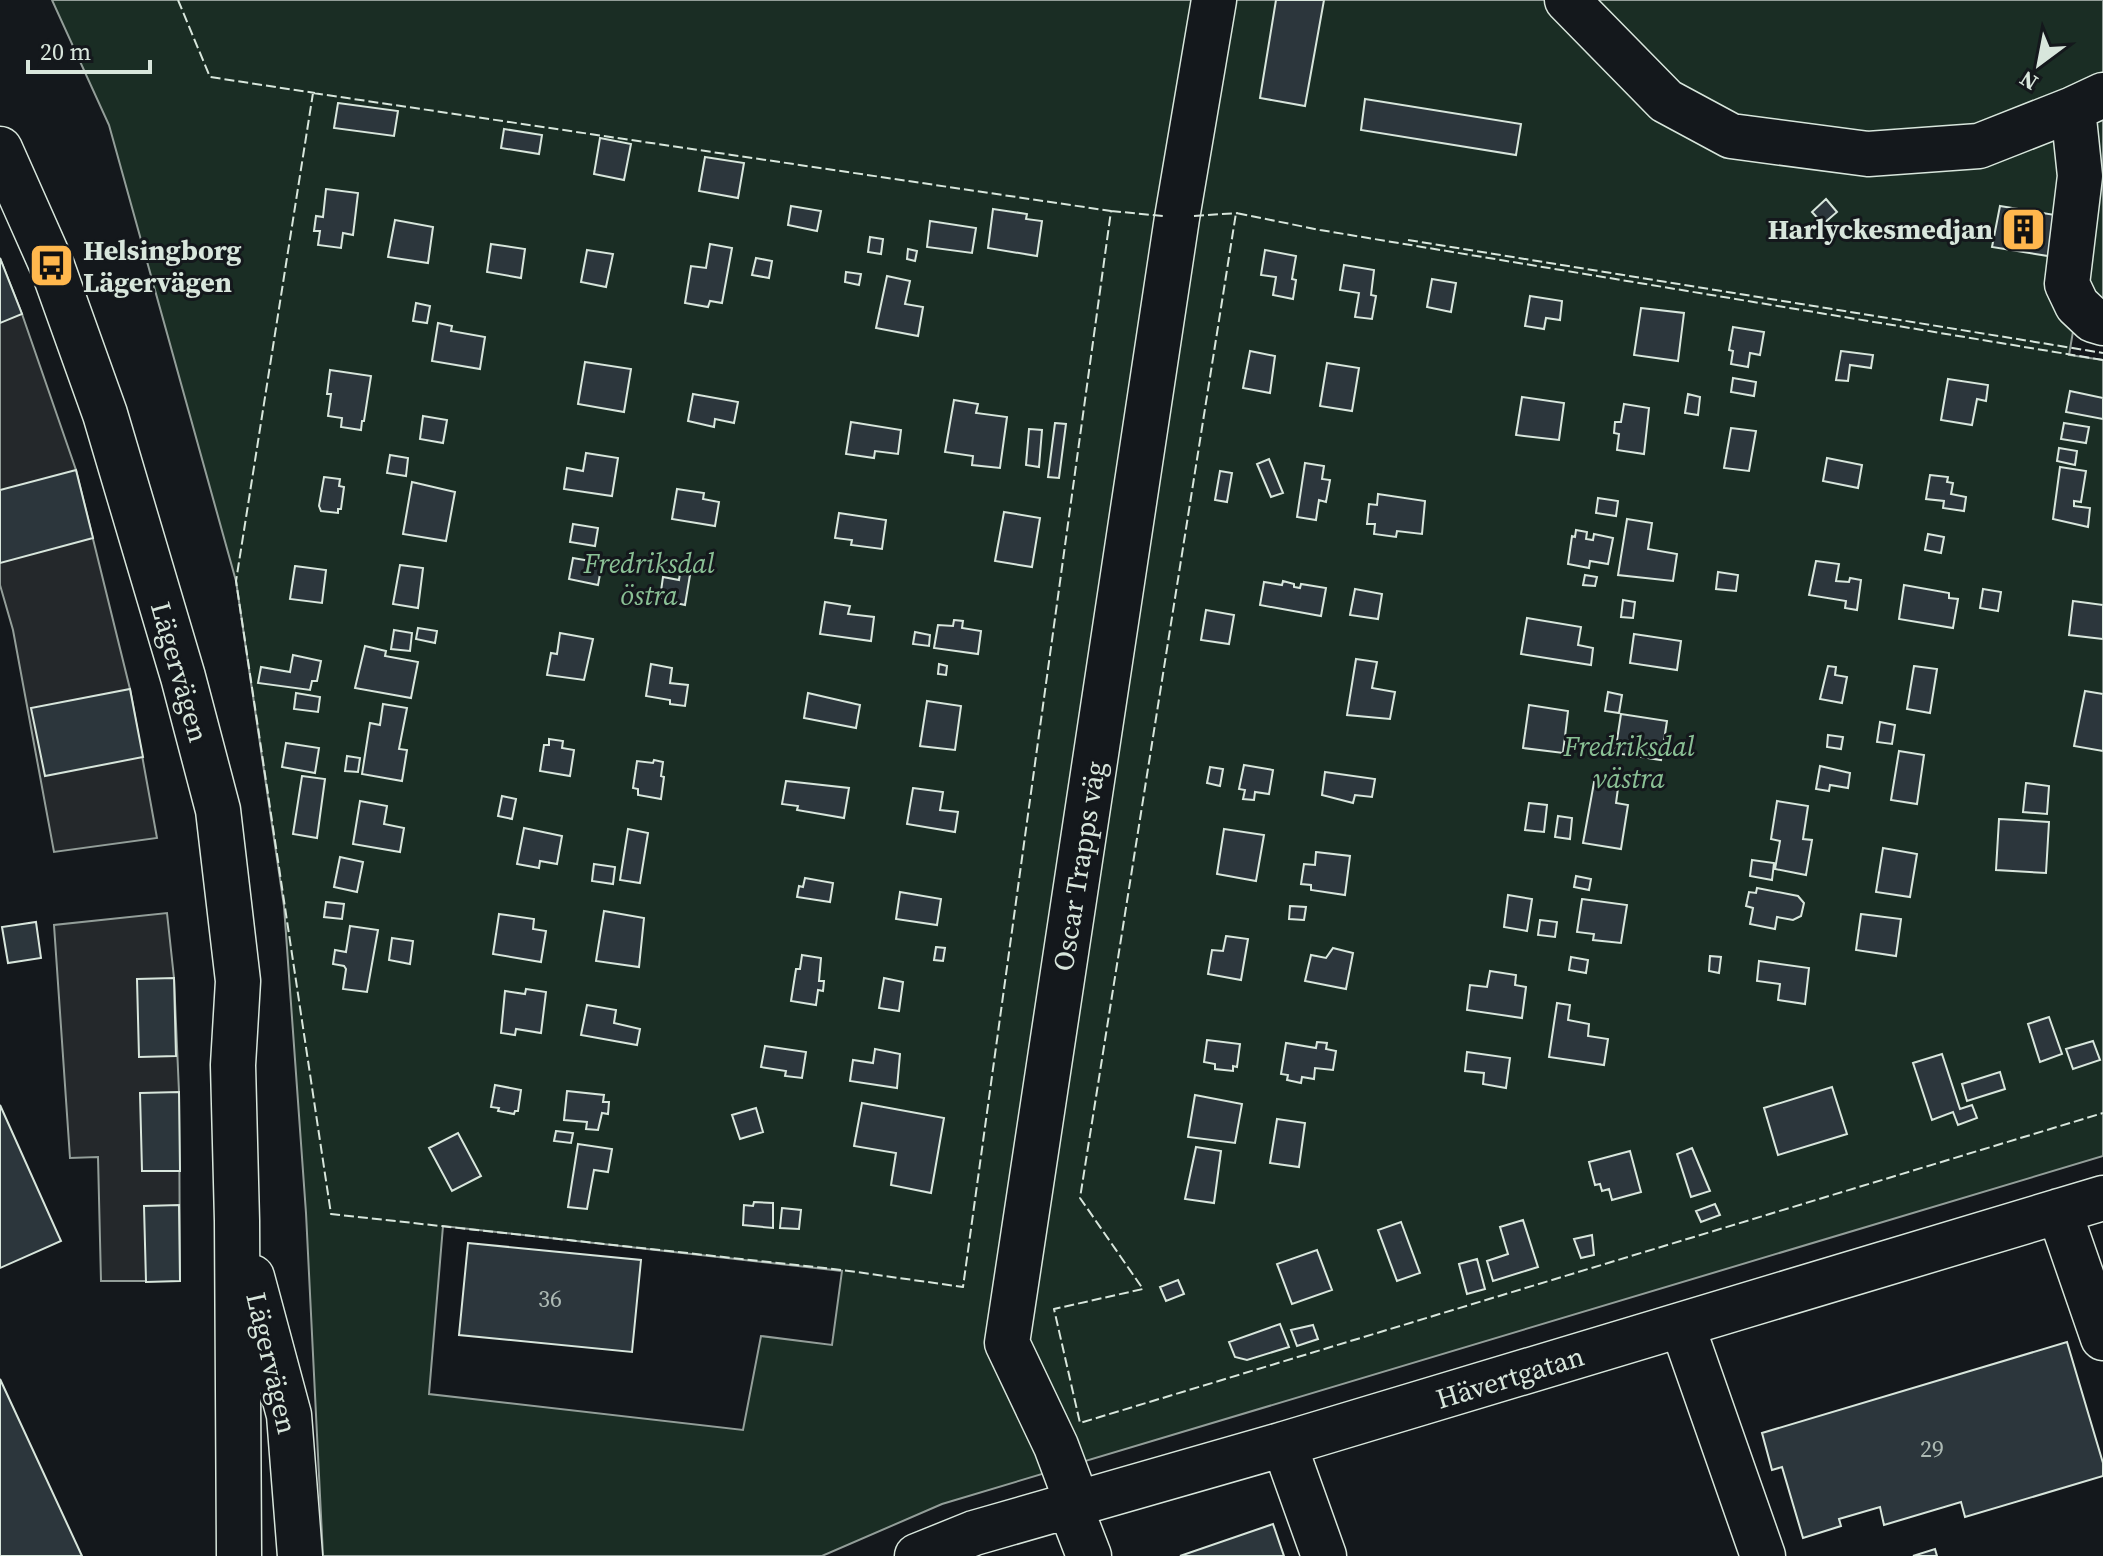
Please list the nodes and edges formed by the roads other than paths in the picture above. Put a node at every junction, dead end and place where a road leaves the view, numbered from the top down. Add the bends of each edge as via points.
1 (1214, 0) edge
2 (1567, 0) edge
3 (2088, 102) edge
4 (0, 149) edge
5 (2103, 323) edge
6 (2103, 1198) edge
7 (2059, 1211) junction
8 (237, 1221) junction
9 (1682, 1325) junction
10 (2103, 1338) edge
11 (1284, 1444) junction
12 (1073, 1503) junction
13 (978, 1544) edge
14 (239, 1556) edge
15 (300, 1556) edge
16 (917, 1556) edge
17 (1089, 1556) edge
18 (1324, 1556) edge
19 (1763, 1556) edge

1 - 12 street, Oscar Trapps väg via 1007,1343 1056,1446
2 - 3 street via 1666,101 1731,136 1868,154 1979,146
3 - 5 street via 2067,284 2077,305
4 - 8 street, Lägervägen via 52,266 105,414 218,810 238,981 233,1065
6 - 7 street, Hävertgatan
7 - 9 street, Hävertgatan
7 - 10 street
8 - 14 street, Lägervägen
8 - 15 street, Lägervägen via 289,1415
9 - 11 street, Hävertgatan
9 - 19 street
11 - 12 street, Hävertgatan
11 - 18 street
12 - 13 street, Hävertgatan
12 - 17 street, Oscar Trapps väg
13 - 16 street, Hävertgatan

